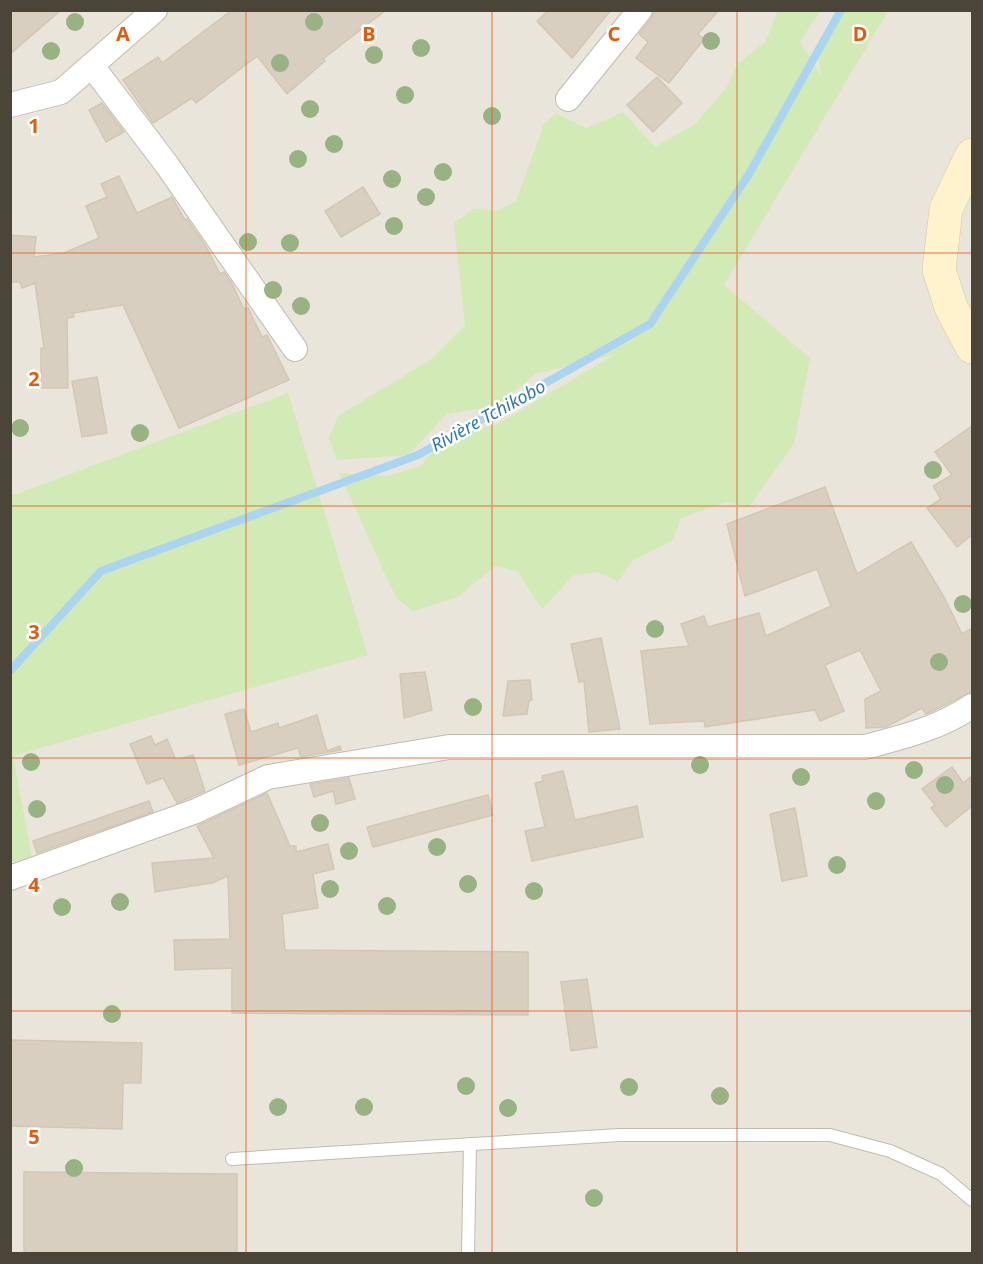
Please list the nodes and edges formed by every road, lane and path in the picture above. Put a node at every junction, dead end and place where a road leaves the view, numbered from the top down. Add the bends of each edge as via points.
1 (155, 10) edge
2 (640, 10) edge
3 (93, 66) junction
4 (568, 99) dead end
5 (10, 105) edge
6 (972, 129) edge
7 (972, 155) edge
8 (946, 209) junction
9 (972, 347) edge
10 (295, 349) dead end
11 (972, 706) edge
12 (10, 878) edge
13 (470, 1144) junction
14 (232, 1159) dead end
15 (972, 1200) edge
16 (468, 1254) edge

1 - 3 street
2 - 4 street
3 - 5 street via 61,92
3 - 10 street
6 - 8 street via 953,163
7 - 8 street
8 - 9 street via 939,270 951,307
11 - 12 street via 916,734 865,747 449,747 268,777 195,811
13 - 14 lane
13 - 15 lane via 619,1135 830,1135 890,1151 941,1174
13 - 16 lane

